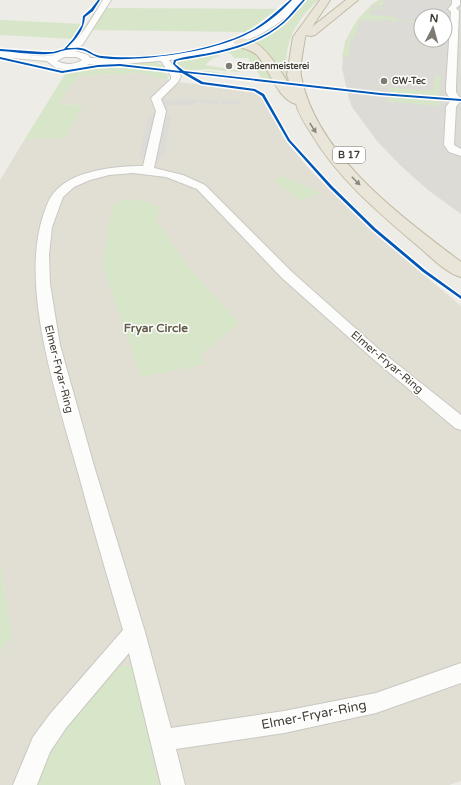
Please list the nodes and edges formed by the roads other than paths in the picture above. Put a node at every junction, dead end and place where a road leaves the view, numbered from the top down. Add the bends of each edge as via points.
1 (107, 0) edge
2 (299, 0) edge
3 (325, 0) edge
4 (336, 0) edge
5 (353, 0) edge
6 (456, 5) edge
7 (311, 33) junction
8 (80, 42) junction
9 (240, 42) junction
10 (457, 43) edge
11 (0, 54) edge
12 (67, 54) junction
13 (79, 55) junction
14 (163, 58) junction
15 (52, 59) junction
16 (87, 61) junction
17 (294, 85) junction
18 (461, 153) edge
19 (148, 170) junction
20 (461, 256) edge
21 (461, 271) edge
22 (461, 424) edge
23 (134, 632) junction
24 (461, 673) edge
25 (163, 740) junction
26 (25, 785) edge
27 (173, 785) edge

1 - 8 street
2 - 9 street via 270,26
3 - 17 highway, B 17 via 307,19 296,42 292,60
4 - 7 highway, B 17 via 322,15
5 - 7 highway
6 - 10 street
7 - 17 highway, B 17
8 - 12 street
8 - 13 street
9 - 14 street
9 - 17 highway via 258,49
10 - 18 street via 451,92 456,100 451,107 449,145
11 - 15 street
12 - 13 street
12 - 15 street
13 - 16 street via 86,57
14 - 16 street
14 - 19 street via 176,76 156,98 161,111
15 - 16 street via 55,65 64,67 81,65
17 - 20 highway, B 17 via 313,103 334,137 359,167 405,211
17 -> 21 highway, B 17 via 300,103 316,132 344,169 405,226
19 - 22 street, Elmer-Fryar-Ring via 184,178 206,190 287,275 366,346
19 - 23 street, Elmer-Fryar-Ring via 100,174 73,183 63,190 52,207 43,252 46,311 55,358
23 - 25 street, Elmer-Fryar-Ring
23 - 26 street via 45,739
24 - 25 street, Elmer-Fryar-Ring via 376,703 284,722
25 - 27 street, Elmer-Fryar-Ring

